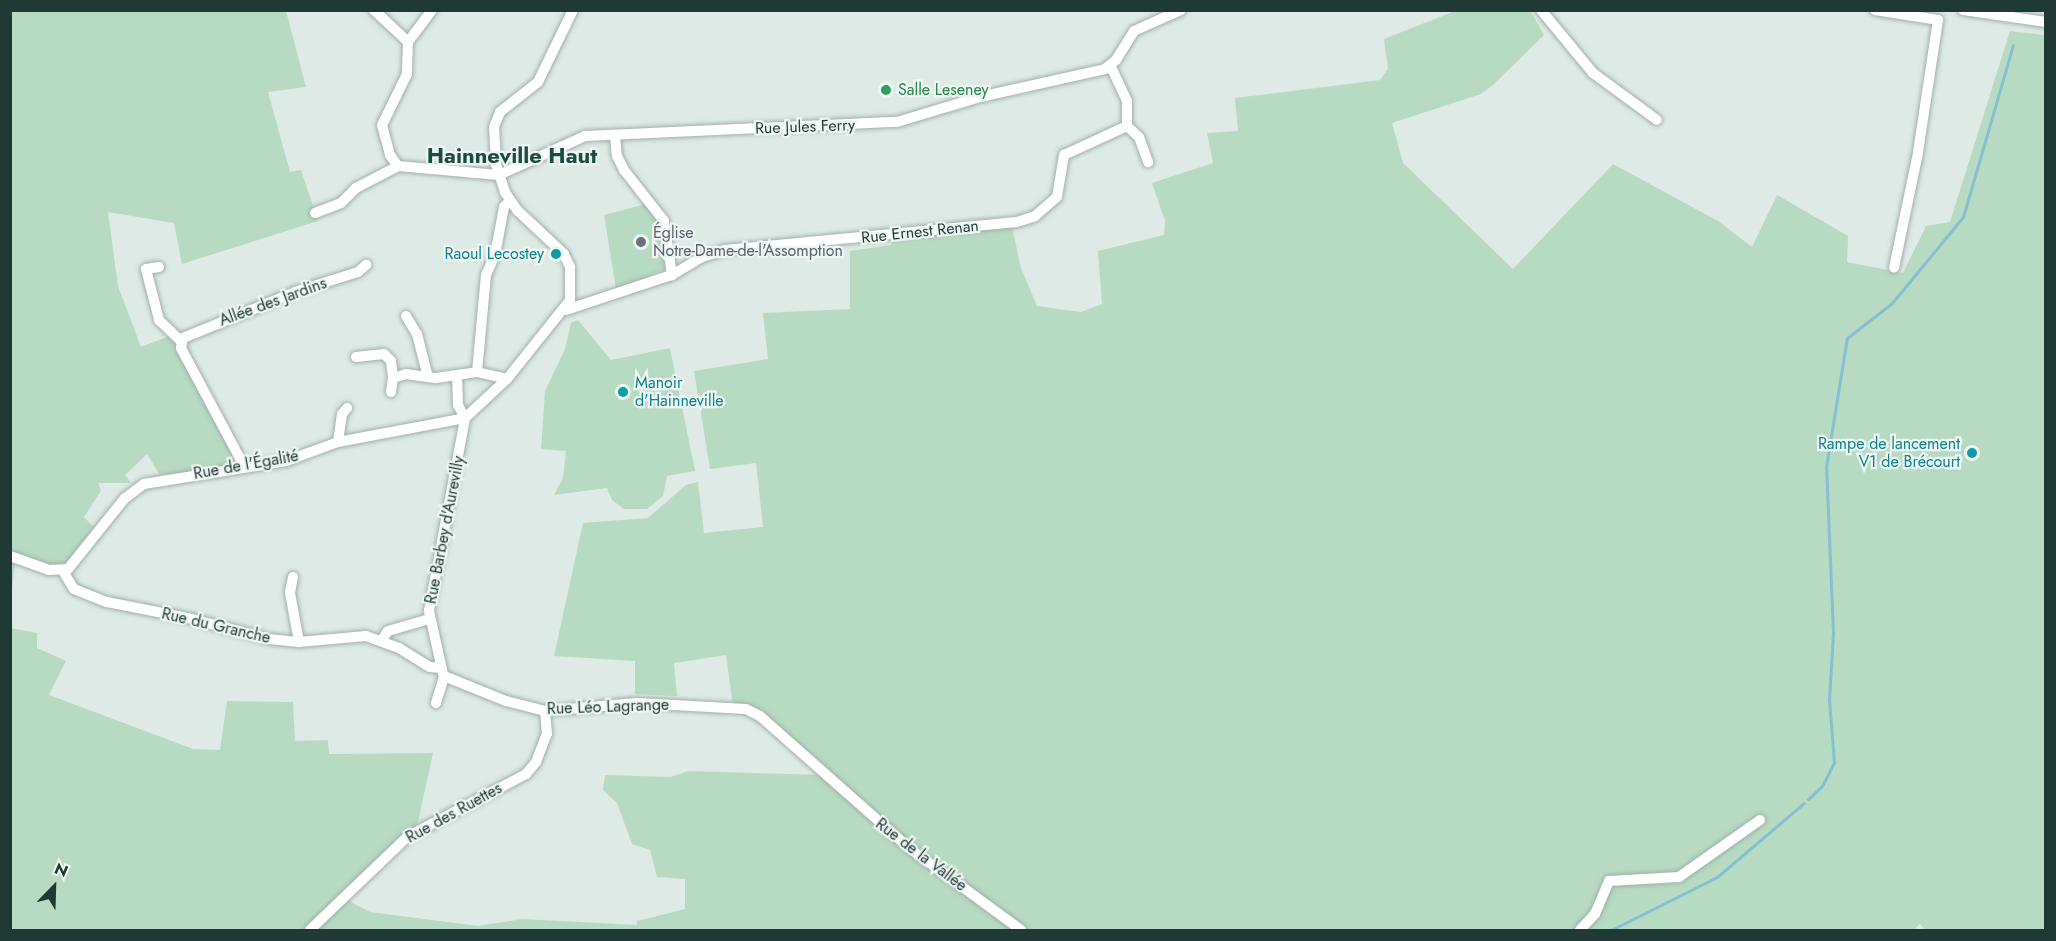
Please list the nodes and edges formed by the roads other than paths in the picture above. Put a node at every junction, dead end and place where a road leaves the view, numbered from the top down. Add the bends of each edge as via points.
1 (374, 10) edge
2 (432, 10) edge
3 (573, 10) edge
4 (1181, 10) edge
5 (1541, 10) edge
6 (1875, 10) edge
7 (1963, 10) edge
8 (2046, 22) edge
9 (408, 42) junction
10 (1111, 66) junction
11 (1657, 120) dead end
12 (1127, 126) junction
13 (615, 135) junction
14 (1148, 162) dead end
15 (398, 166) junction
16 (499, 175) junction
17 (510, 200) junction
18 (315, 213) dead end
19 (366, 265) dead end
20 (159, 267) dead end
21 (1894, 268) dead end
22 (672, 275) junction
23 (566, 310) junction
24 (406, 316) dead end
25 (181, 341) junction
26 (356, 357) dead end
27 (477, 372) junction
28 (457, 375) junction
29 (428, 377) junction
30 (393, 378) junction
31 (507, 379) junction
32 (391, 392) dead end
33 (347, 408) dead end
34 (465, 418) junction
35 (338, 442) junction
36 (244, 466) junction
37 (10, 556) edge
38 (63, 571) junction
39 (293, 577) dead end
40 (429, 620) junction
41 (381, 640) junction
42 (299, 642) junction
43 (443, 672) junction
44 (436, 703) dead end
45 (545, 711) junction
46 (825, 775) joint
47 (1760, 820) dead end
48 (310, 930) edge
49 (1021, 930) edge
50 (1580, 930) edge

1 - 9 street
2 - 9 street
3 - 16 street via 538,82 497,116 494,145
4 - 10 street via 1134,31
5 - 11 street via 1593,73
6 - 21 street via 1938,20 1918,153
7 - 8 street
9 - 15 street via 407,74 382,124 390,155
10 - 12 street via 1127,101
10 - 13 street, Rue Jules Ferry via 892,123
12 - 14 street via 1139,137
12 - 22 street, Rue Ernest Renan via 1064,155 1059,192 1053,203 1041,213 1017,222 750,246 702,257
13 - 16 street, Rue Jules Ferry via 579,137
13 - 22 street via 617,156 624,170 662,217
15 - 16 street
15 - 18 street via 356,188 341,203
16 - 17 street
17 - 23 street via 564,254 571,286
17 - 27 street via 504,207 486,275
19 - 25 street, Allée des Jardins via 358,272 294,291 203,328
20 - 25 street via 146,269 159,320
22 - 23 street, Rue Ernest Renan
23 - 31 street
24 - 29 street via 417,334
25 - 36 street via 181,348
26 - 30 street via 384,354 391,361
27 - 28 street
27 - 31 street
28 - 29 street
28 - 34 street via 458,405
29 - 30 street via 410,374
30 - 32 street
31 - 34 street
33 - 35 street via 342,414
34 - 35 street, Rue de l'Égalité
34 - 40 street, Rue Barbey d'Aurevilly
35 - 36 street, Rue de l'Égalité via 286,461
36 - 38 street, Rue de l'Égalité via 140,486
37 - 38 street
38 - 42 street, Rue du Granche via 69,585 96,599 269,639
39 - 42 street via 290,592
40 - 41 street via 388,631
40 - 43 street, Rue Barbey d'Aurevilly
41 - 42 street, Rue du Granche via 363,636
41 - 43 street, Rue du Granche
43 - 44 street
43 - 45 street, Rue Léo Lagrange via 506,701
45 - 46 street, Rue Léo Lagrange via 637,703 733,706 760,716
45 - 48 street, Rue des Ruettes via 547,734 536,762 526,774 407,837
46 - 49 street, Rue de la Vallée via 909,848
47 - 50 street via 1679,877 1609,881 1595,914

